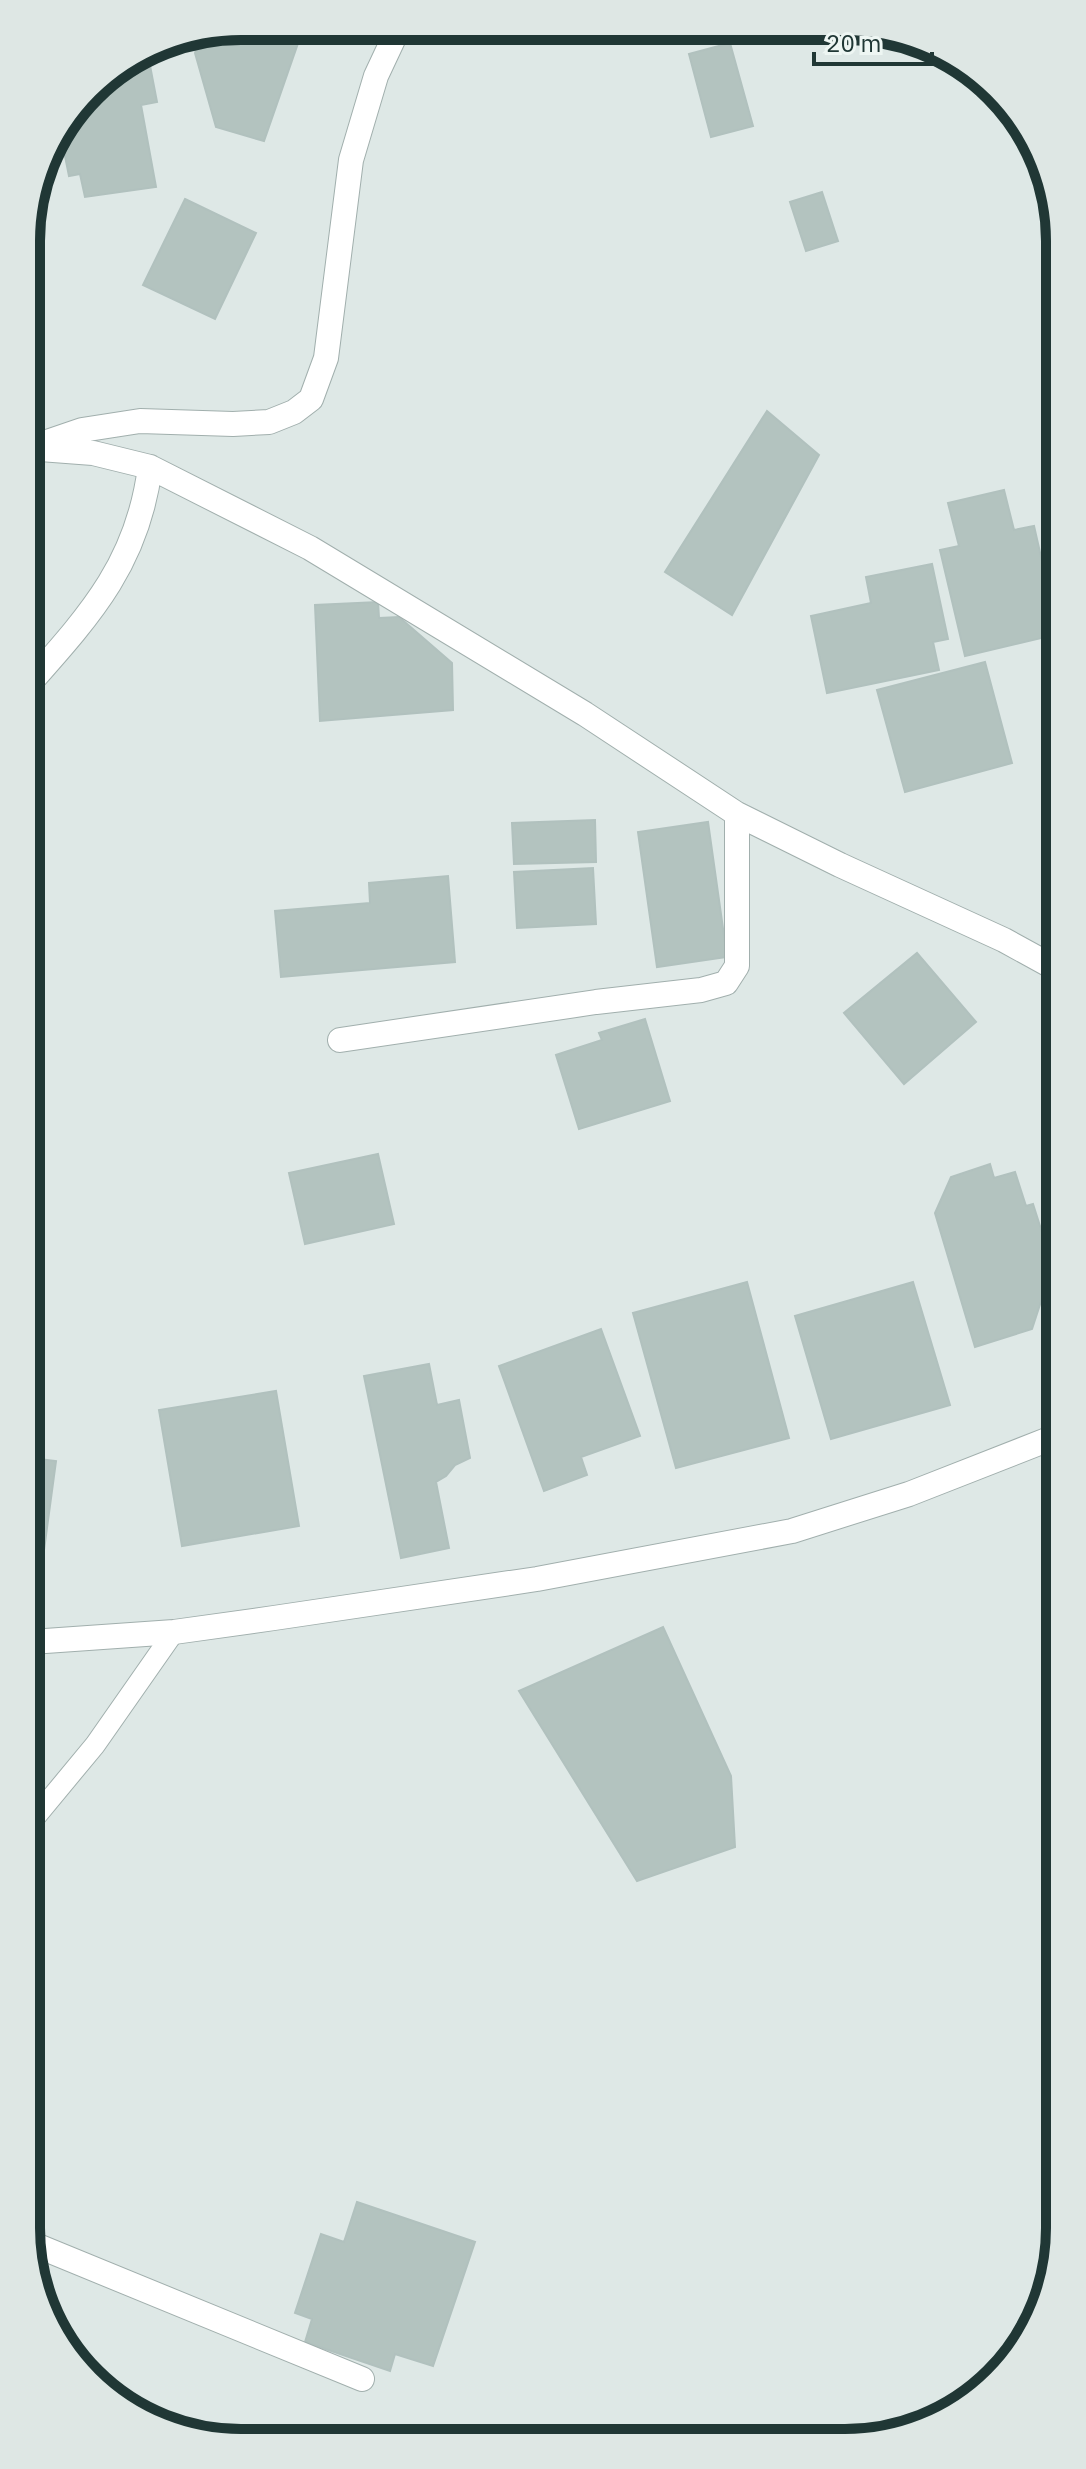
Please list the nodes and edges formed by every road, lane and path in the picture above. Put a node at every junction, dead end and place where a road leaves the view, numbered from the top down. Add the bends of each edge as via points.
1 (393, 40) edge
2 (40, 444) edge
3 (40, 449) edge
4 (150, 467) junction
5 (40, 671) edge
6 (737, 814) junction
7 (1046, 963) edge
8 (340, 1040) dead end
9 (1046, 1440) edge
10 (174, 1632) junction
11 (40, 1641) edge
12 (40, 1811) edge
13 (41, 2247) edge
14 (362, 2379) dead end

1 - 2 street via 376,76 351,160 326,358 311,399 269,422 140,421 82,430
3 - 4 street via 93,453
4 - 5 street via 139,525 115,577
4 - 6 street via 310,548 427,617
6 - 7 street
6 - 8 street via 737,966 726,983
9 - 10 street via 909,1494 792,1531 537,1579
10 - 11 street
10 - 12 lane via 95,1745
13 - 14 street

